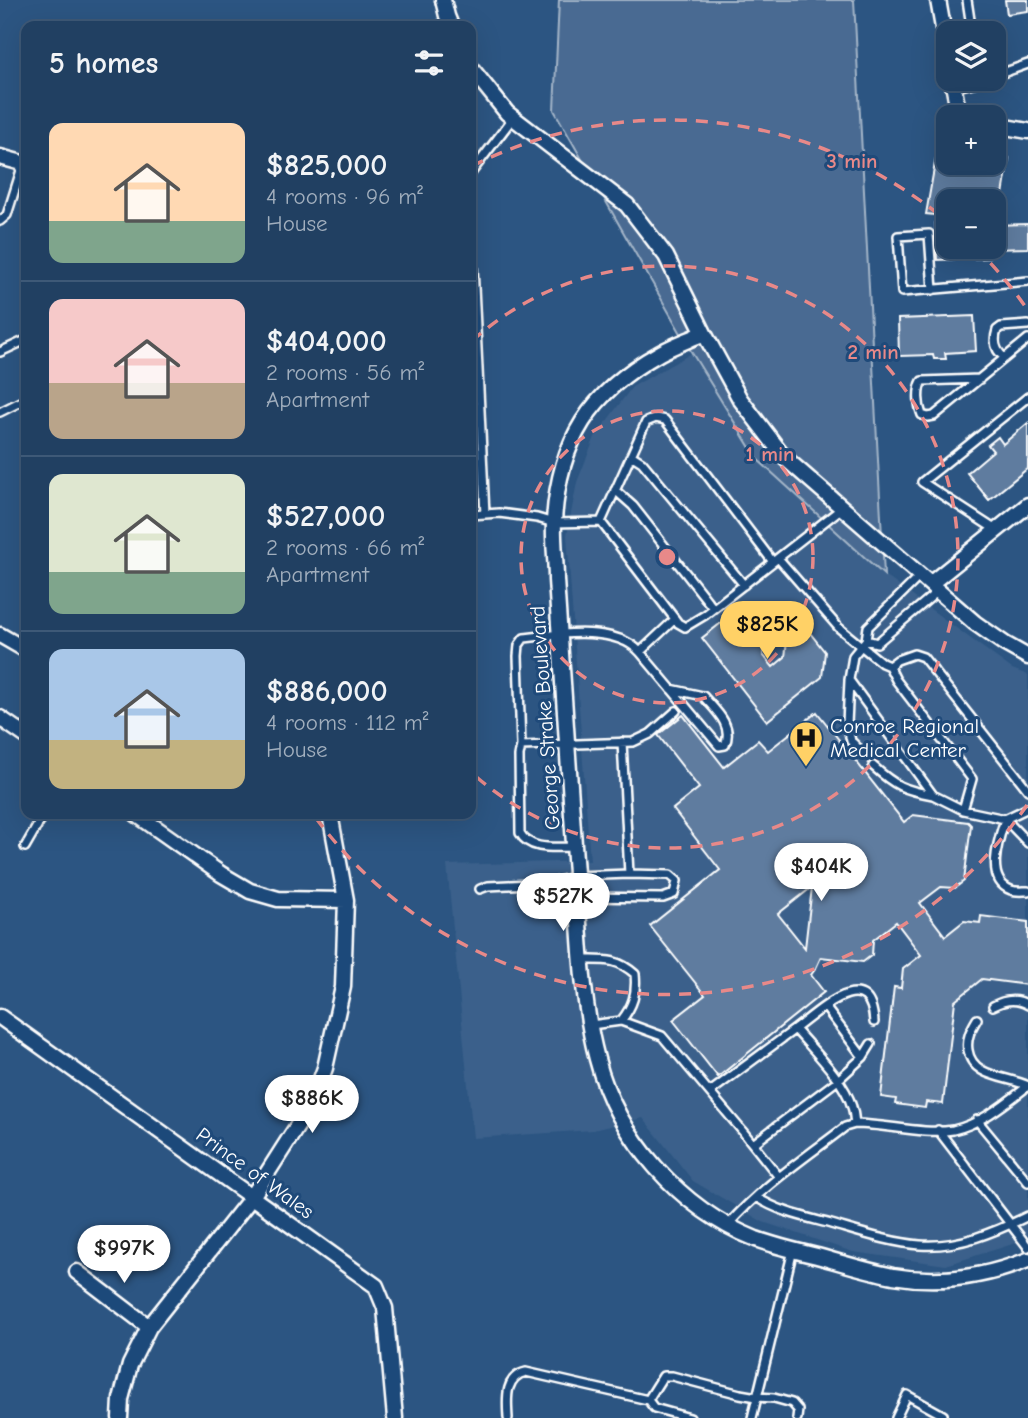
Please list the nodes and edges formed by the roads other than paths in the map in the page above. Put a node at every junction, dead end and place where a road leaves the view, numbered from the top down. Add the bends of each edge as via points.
1 (443, 0) edge
2 (939, 0) edge
3 (967, 0) edge
4 (449, 21) edge
5 (942, 21) edge
6 (970, 21) edge
7 (1028, 64) edge
8 (1006, 72) edge
9 (476, 74) edge
10 (514, 118) junction
11 (1006, 127) edge
12 (1028, 131) edge
13 (0, 157) edge
14 (21, 163) edge
15 (476, 167) edge
16 (21, 175) edge
17 (0, 221) edge
18 (1028, 281) edge
19 (933, 289) junction
20 (1028, 325) edge
21 (476, 328) edge
22 (704, 333) junction
23 (1028, 339) edge
24 (21, 342) edge
25 (0, 352) edge
26 (1005, 358) junction
27 (980, 379) junction
28 (1028, 397) edge
29 (21, 402) edge
30 (0, 412) edge
31 (631, 455) junction
32 (615, 490) junction
33 (1028, 505) edge
34 (842, 508) junction
35 (485, 514) junction
36 (476, 515) edge
37 (601, 522) junction
38 (554, 523) junction
39 (996, 530) junction
40 (775, 560) junction
41 (929, 584) junction
42 (744, 585) junction
43 (713, 608) junction
44 (675, 620) junction
45 (560, 634) junction
46 (0, 635) edge
47 (863, 643) junction
48 (21, 647) edge
49 (640, 652) junction
50 (1028, 657) edge
51 (889, 666) junction
52 (849, 680) junction
53 (671, 689) junction
54 (676, 711) dead end
55 (0, 718) edge
56 (21, 733) edge
57 (622, 742) junction
58 (568, 745) junction
59 (521, 746) junction
60 (859, 749) dead end
61 (873, 766) dead end
62 (1028, 790) edge
63 (933, 795) junction
64 (1028, 808) edge
65 (963, 810) junction
66 (41, 819) edge
67 (143, 819) edge
68 (331, 819) edge
69 (1004, 819) junction
70 (1028, 843) edge
71 (25, 846) dead end
72 (575, 848) junction
73 (629, 874) junction
74 (576, 876) junction
75 (480, 889) dead end
76 (1028, 891) edge
77 (578, 897) junction
78 (346, 900) junction
79 (582, 960) junction
80 (1028, 1005) edge
81 (993, 1006) dead end
82 (825, 1007) junction
83 (0, 1017) edge
84 (977, 1019) dead end
85 (621, 1021) junction
86 (874, 1022) dead end
87 (591, 1025) junction
88 (795, 1029) junction
89 (870, 1044) dead end
90 (863, 1057) junction
91 (838, 1080) junction
92 (1028, 1086) edge
93 (710, 1092) junction
94 (977, 1121) junction
95 (855, 1124) junction
96 (937, 1130) junction
97 (753, 1144) junction
98 (779, 1177) junction
99 (1028, 1182) edge
100 (252, 1197) junction
101 (756, 1197) junction
102 (1028, 1216) edge
103 (1011, 1224) junction
104 (729, 1225) junction
105 (1028, 1247) edge
106 (793, 1250) junction
107 (1028, 1260) edge
108 (77, 1272) dead end
109 (149, 1327) junction
110 (757, 1397) junction
111 (648, 1400) junction
112 (120, 1418) edge
113 (395, 1418) edge
114 (508, 1418) edge
115 (690, 1418) edge
116 (752, 1418) edge
117 (797, 1418) edge
118 (896, 1418) edge
119 (942, 1418) edge

1 - 4 street
2 - 5 street
3 - 6 lane
7 - 8 lane
9 - 10 street
10 - 15 lane
10 - 22 street via 627,205 666,256
11 - 12 street
13 - 14 street
16 - 17 lane via 7,215
18 - 19 lane
19 - 19 lane via 929,234 898,236 902,292
20 - 26 lane via 997,330 996,349
21 - 35 lane
22 - 34 street via 740,399 785,458
22 - 38 street, George Strake Boulevard via 636,367 591,408 564,459
23 - 26 lane
24 - 25 lane
26 - 27 lane
27 - 27 lane via 934,416 922,415 922,381
28 - 39 lane via 922,482
29 - 30 lane
31 - 32 lane
31 - 40 lane via 646,422 665,420
31 - 42 lane
32 - 37 lane
32 - 43 lane via 633,506
33 - 39 street
34 - 40 lane
34 - 41 street
35 - 36 lane
35 - 38 lane
37 - 38 lane
37 - 44 lane
38 - 45 street, George Strake Boulevard
39 - 41 street
40 - 42 lane
40 - 47 lane via 839,628
41 - 47 lane via 868,627
41 - 47 lane via 877,643
41 - 50 street via 975,623
42 - 43 lane
43 - 44 lane via 685,627
44 - 49 lane
45 - 49 lane via 618,638
45 - 58 street, George Strake Boulevard
45 - 59 lane via 524,638 519,645
46 - 48 street
47 - 51 lane
47 - 52 lane via 853,656
49 - 53 lane
51 - 62 lane via 914,654 923,657
51 - 65 lane via 972,779
52 - 60 lane via 847,724 851,741
52 - 63 lane
53 - 53 lane via 719,746 725,745 729,736 726,724 703,695
54 - 57 lane via 650,734
55 - 56 street
57 - 58 lane
57 - 73 lane
58 - 59 lane
58 - 72 street, George Strake Boulevard
59 - 72 lane via 520,833 535,846
61 - 63 lane via 892,783
63 - 65 lane
64 - 69 lane
65 - 69 lane
66 - 71 lane
67 - 78 street via 250,891 278,899
68 - 78 street
69 - 70 lane
69 - 76 lane via 996,848 999,881 1011,890
72 - 74 street, George Strake Boulevard
73 - 74 lane
73 - 77 lane via 670,875 677,881 674,894 663,898
74 - 75 lane via 552,883
74 - 77 street, George Strake Boulevard
77 - 79 street, George Strake Boulevard
78 - 100 street via 344,987 325,1068 312,1104
79 - 85 lane via 612,960 635,974 631,1009
79 - 87 street, George Strake Boulevard
80 - 81 lane via 1010,1000
82 - 86 lane via 843,995 861,994 869,1000
82 - 88 lane
82 - 90 lane
83 - 100 street, Prince of Wales
84 - 92 lane via 967,1047 976,1066
85 - 87 lane
85 - 93 lane via 662,1036
87 - 104 street, George Strake Boulevard via 606,1088 638,1146 700,1208
88 - 91 lane
88 - 93 lane
89 - 90 lane
90 - 91 lane
91 - 95 lane via 853,1108
91 - 97 lane
92 - 94 lane
93 - 97 lane
94 - 96 lane via 953,1130
94 - 99 lane
95 - 96 lane
95 - 98 lane
96 - 103 lane
97 - 98 lane
98 - 101 lane
100 - 109 street
100 - 113 street, Prince of Wales via 376,1286 385,1308
101 - 103 lane via 789,1213 921,1246 952,1243
101 - 104 lane
102 - 103 lane
103 - 105 lane
104 - 106 street, George Strake Boulevard
106 - 107 street, George Strake Boulevard via 920,1279 982,1275
106 - 110 lane
108 - 109 street
109 - 112 street via 130,1365
110 - 111 lane via 663,1376
110 - 116 lane
110 - 117 lane via 792,1403
111 - 114 lane via 518,1374 506,1394
111 - 115 lane via 654,1408
118 - 119 lane via 907,1395

